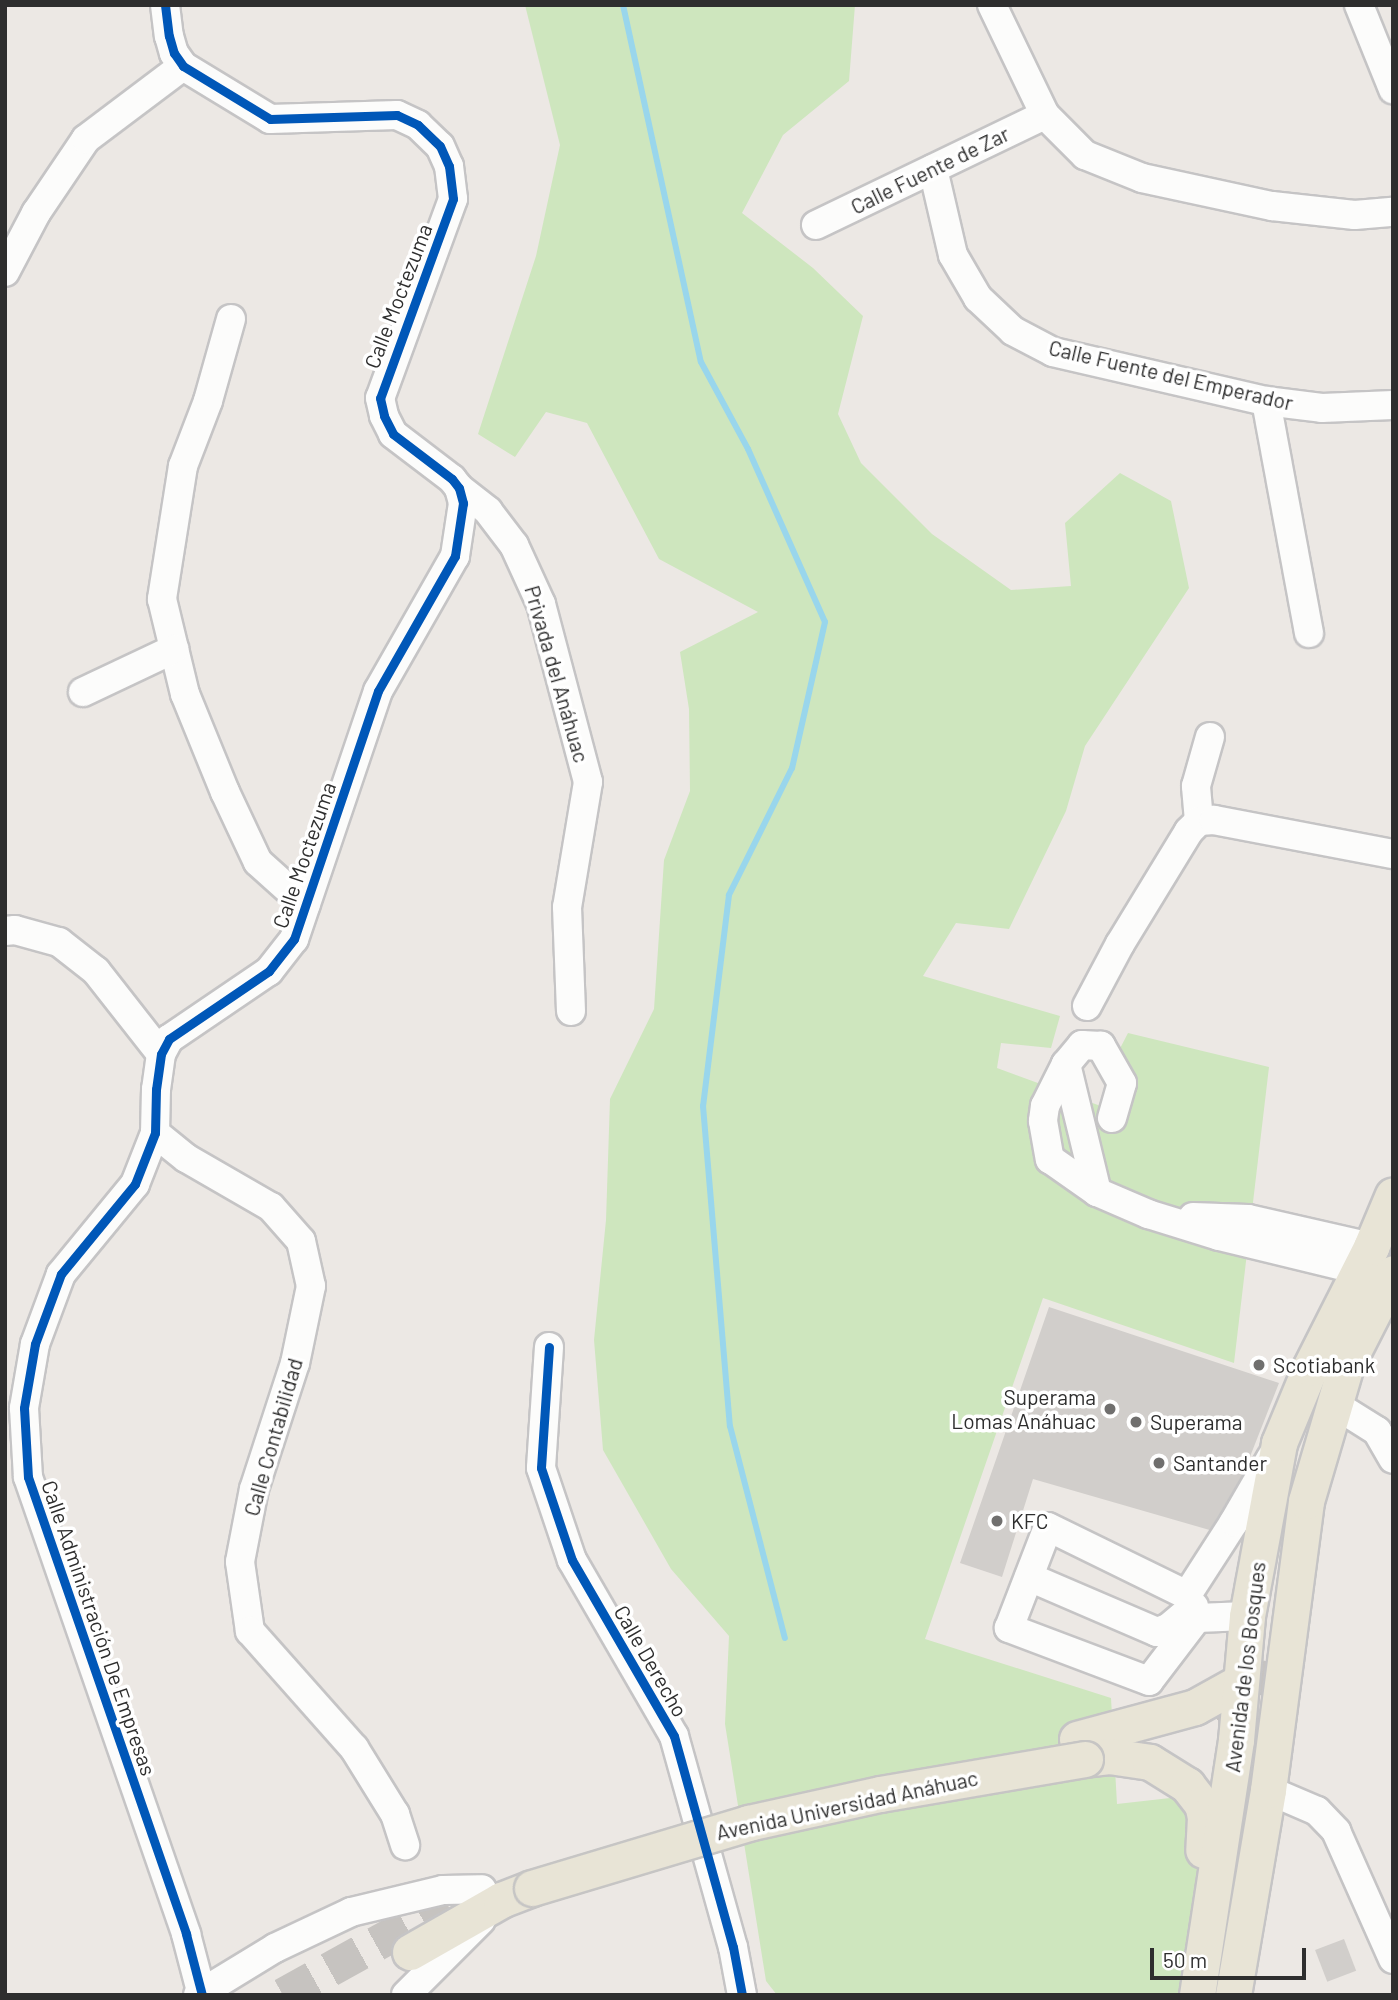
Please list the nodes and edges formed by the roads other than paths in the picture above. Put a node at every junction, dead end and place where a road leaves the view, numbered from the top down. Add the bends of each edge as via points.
1 (165, 5) edge
2 (992, 5) edge
3 (1359, 5) edge
4 (183, 66) junction
5 (1393, 89) edge
6 (1045, 115) junction
7 (933, 169) junction
8 (1393, 212) edge
9 (816, 225) dead end
10 (5, 272) edge
11 (230, 319) dead end
12 (1266, 401) junction
13 (1393, 405) edge
14 (459, 488) junction
15 (1309, 633) dead end
16 (174, 649) junction
17 (83, 692) dead end
18 (1210, 737) dead end
19 (1199, 821) junction
20 (1393, 854) edge
21 (306, 905) junction
22 (5, 931) edge
23 (1087, 1006) dead end
24 (571, 1011) dead end
25 (161, 1054) junction
26 (1066, 1064) junction
27 (1112, 1118) dead end
28 (155, 1133) junction
29 (1097, 1192) junction
30 (1393, 1195) edge
31 (1375, 1263) edge
32 (549, 1347) dead end
33 (1346, 1365) junction
34 (1334, 1404) junction
35 (1279, 1443) junction
36 (1393, 1459) edge
37 (1029, 1577) junction
38 (1192, 1607) junction
39 (1247, 1616) junction
40 (1269, 1662) tunnel mouth
41 (1240, 1682) junction
42 (1219, 1722) tunnel mouth
43 (1091, 1751) junction
44 (1268, 1790) junction
45 (1258, 1840) junction
46 (405, 1845) dead end
47 (510, 1887) junction
48 (1214, 1890) junction
49 (447, 1904) tunnel mouth
50 (410, 1952) dead end
51 (1205, 1953) junction
52 (1393, 1959) edge
53 (201, 1994) edge
54 (406, 1995) edge
55 (742, 1995) edge
56 (1197, 1995) edge
57 (1205, 1995) edge
58 (1233, 1995) edge
59 (1247, 1995) edge

1 - 4 street via 171,44
2 - 6 street
3 - 5 street
4 - 10 street via 86,139 36,213
4 - 14 street, Calle Moctezuma via 270,119 397,115 418,124 439,146 449,166 453,199 380,398 393,434
6 - 7 street, Calle Fuente de Zar
6 - 8 street via 1085,155 1142,178 1272,205 1355,215
7 - 9 street, Calle Fuente de Zar
7 - 12 street, Calle Fuente del Emperador via 953,255 978,298 1013,331 1053,352
11 - 16 street via 208,401 183,466 171,530 162,599
12 - 13 street, Calle Fuente del Emperador via 1322,408
12 - 15 street
14 - 21 street, Calle Moctezuma via 463,503 455,556 378,691
14 - 24 street, Privada del Anáhuac via 488,511 514,545 541,604 588,782 568,906
16 - 17 street
16 - 21 street via 185,694 257,862
18 - 19 street via 1196,786
19 - 20 street via 1214,820
19 - 23 street via 1127,932
21 - 25 street, Calle Moctezuma via 294,939 269,971 169,1039
22 - 25 street via 59,942 96,971
25 - 28 street
26 - 27 street via 1082,1045 1101,1046 1122,1083
26 - 29 street
26 - 29 street via 1045,1106 1050,1159
28 - 46 street, Calle Contabilidad via 186,1158 271,1207 301,1241 311,1286 295,1363 254,1489 240,1562 250,1631 354,1748 395,1814
28 - 53 street, Calle Administración De Empresas via 135,1184 61,1274 35,1345 24,1408 29,1477 182,1921
29 - 31 street via 1148,1214 1248,1219
30 - 31 main road, Avenida de los Bosques
31 - 33 main road, Avenida de los Bosques
31 - 35 main road, Avenida de los Bosques via 1310,1368
32 - 55 street, Calle Derecho via 541,1468 572,1560 674,1736
33 - 34 main road, Avenida de los Bosques
33 - 40 main road via 1312,1408 1293,1465
34 - 36 street via 1377,1431
34 - 44 main road, Avenida de los Bosques via 1306,1501
35 - 38 street
35 - 39 main road, Avenida de los Bosques
37 - 38 street via 1157,1632
37 - 38 street via 1048,1527
37 - 38 street via 1009,1628 1149,1681
38 - 39 street
39 - 41 main road, Avenida de los Bosques
41 - 43 main road, Avenida Universidad Anáhuac via 1195,1707
41 - 48 main road, Avenida de los Bosques
42 - 43 main road
43 - 47 main road, Avenida Universidad Anáhuac via 845,1779 625,1837
43 - 48 main road, Avenida Universidad Anáhuac via 1150,1762 1187,1785 1202,1804 1205,1868
44 - 45 main road, Avenida de los Bosques
44 - 52 street via 1317,1811 1336,1831
45 - 58 main road
45 - 59 street, Avenida de los Bosques via 1260,1869
47 - 49 main road, Avenida Universidad Anáhuac
47 - 50 main road, Avenida Universidad Anáhuac
47 - 53 street via 443,1890 351,1912 275,1948
47 - 54 street
48 - 51 main road, Avenida de los Bosques
51 - 56 main road
51 - 57 street, Avenida de los Bosques

